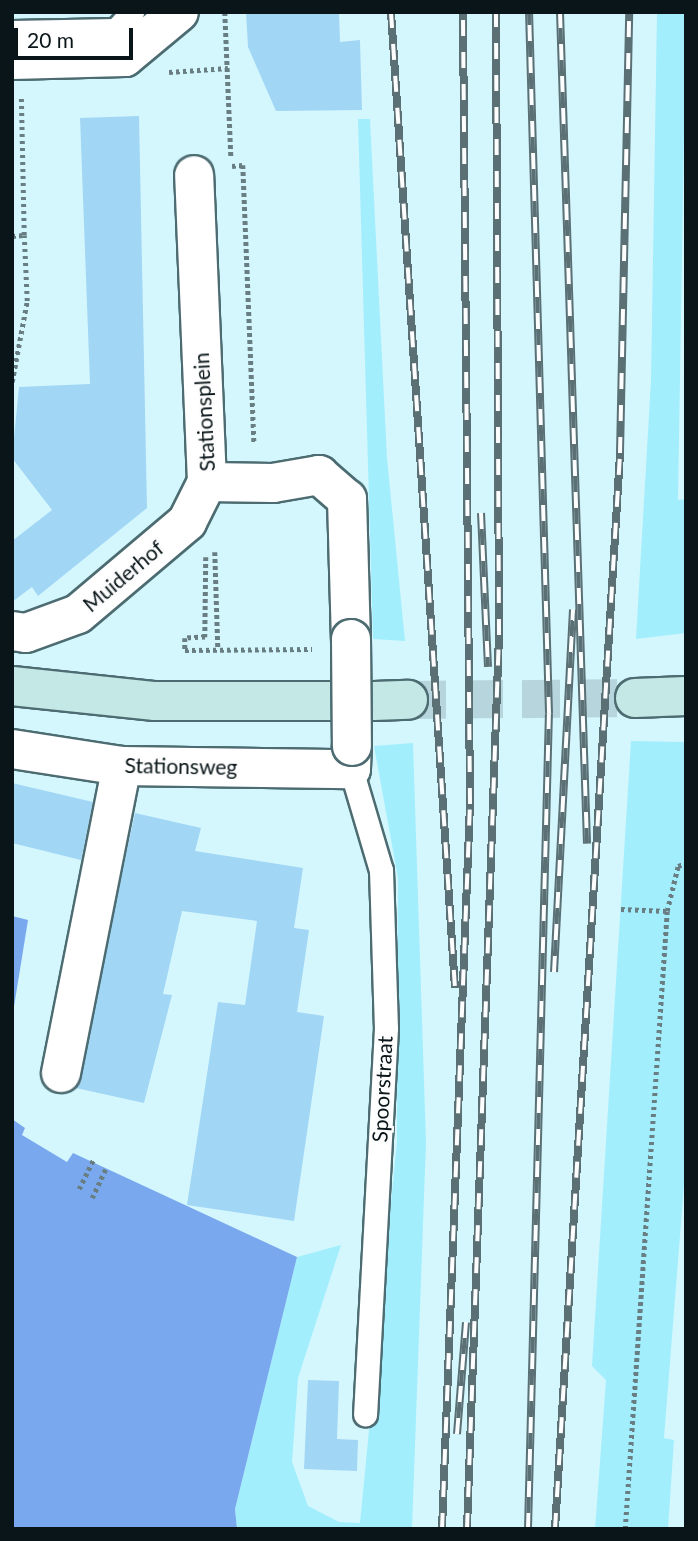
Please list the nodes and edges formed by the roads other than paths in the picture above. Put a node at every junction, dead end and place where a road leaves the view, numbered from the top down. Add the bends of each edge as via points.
1 (132, 12) edge
2 (180, 12) edge
3 (12, 32) edge
4 (16, 74) edge
5 (194, 175) dead end
6 (207, 482) junction
7 (12, 631) edge
8 (12, 686) edge
9 (686, 696) edge
10 (635, 698) tunnel mouth
11 (331, 701) dead end
12 (12, 749) edge
13 (351, 757) junction
14 (122, 766) junction
15 (61, 1073) dead end
16 (365, 1414) dead end

1 - 3 lane via 116,30
2 - 4 street via 125,57
5 - 6 street, Stationsplein
6 - 7 street, Muiderhof via 187,523 78,614
6 - 13 street, Stationsplein, bridge via 255,483 319,475 347,499
8 - 11 main road via 155,701
9 - 10 main road
12 - 14 street, Stationsweg
13 - 14 street, Stationsweg
13 - 16 lane, Spoorstraat via 382,870 386,1028
14 - 15 street

